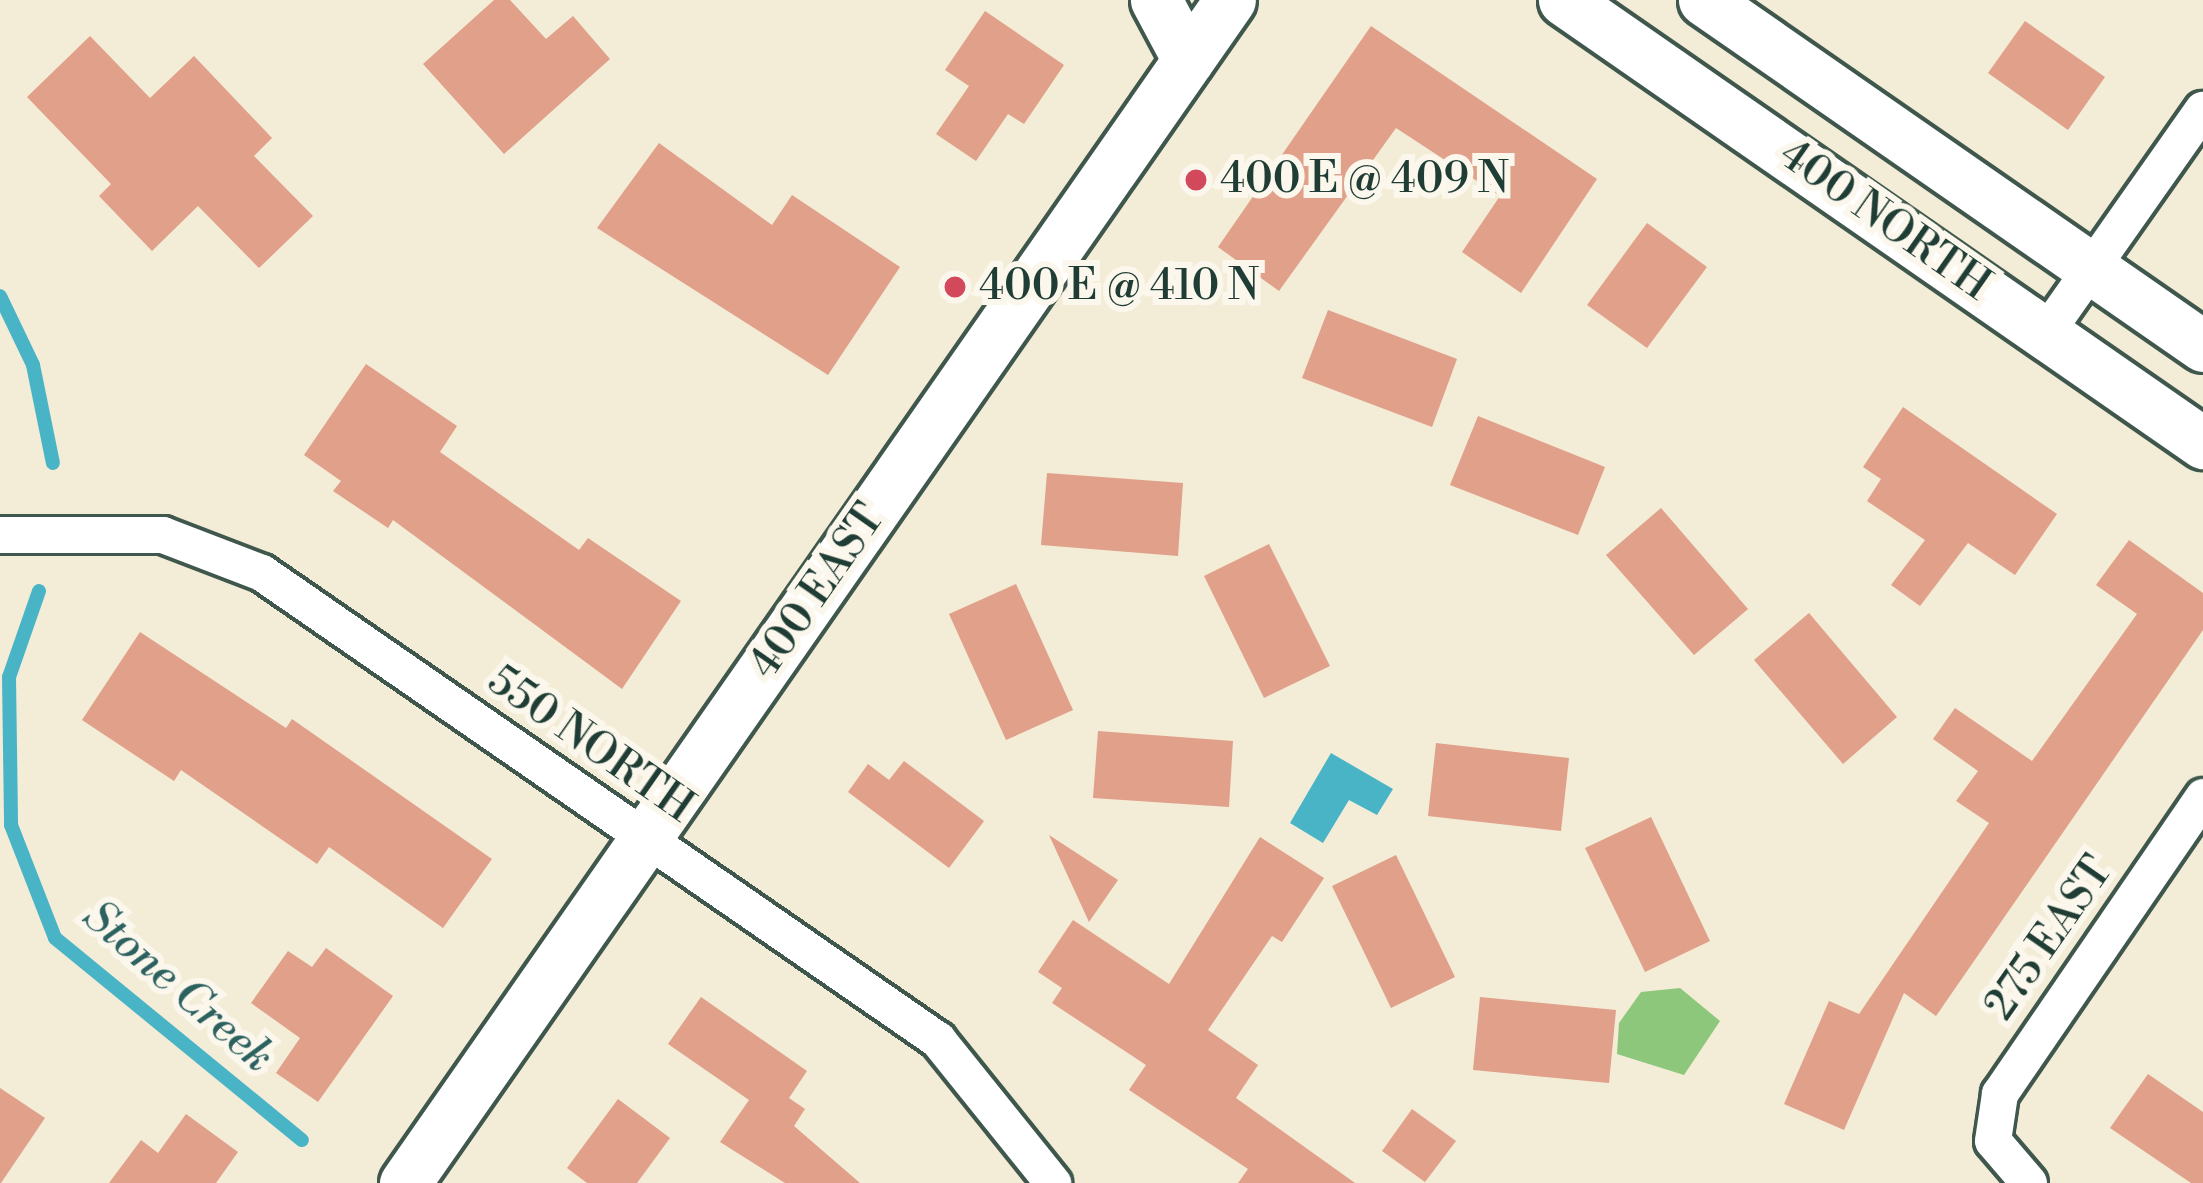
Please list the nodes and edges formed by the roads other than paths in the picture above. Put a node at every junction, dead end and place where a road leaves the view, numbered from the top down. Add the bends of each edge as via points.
1 (1156, 0) edge
2 (1230, 0) edge
3 (1564, 0) edge
4 (1704, 0) edge
5 (1188, 60) junction
6 (2203, 110) edge
7 (2091, 268) junction
8 (2046, 334) junction
9 (2203, 346) edge
10 (2203, 442) edge
11 (0, 535) edge
12 (2203, 797) edge
13 (646, 839) junction
14 (405, 1183) edge
15 (1053, 1183) edge
16 (2029, 1183) edge

1 - 5 main road
2 - 5 main road, 400 EAST
3 - 8 main road, 400 NORTH
4 - 7 main road, 400 NORTH
5 - 13 main road, 400 EAST
6 - 7 street
7 - 8 street
7 - 9 main road, 400 NORTH
8 - 10 main road, 400 NORTH
11 - 13 street, 550 NORTH via 127,530 230,556
12 - 16 street, 275 EAST via 2013,1070 1992,1118 1993,1141
13 - 14 main road, 400 EAST
13 - 15 street, 550 NORTH via 938,1040

